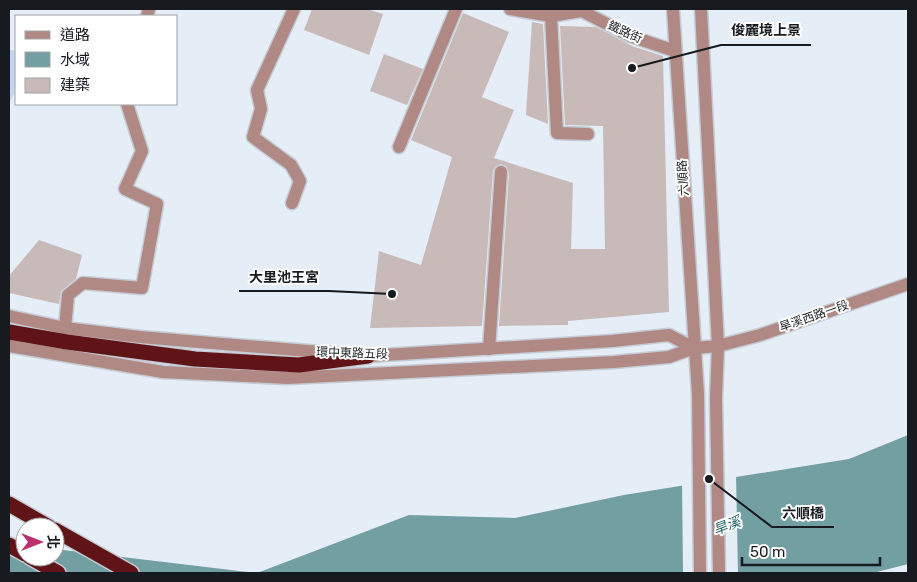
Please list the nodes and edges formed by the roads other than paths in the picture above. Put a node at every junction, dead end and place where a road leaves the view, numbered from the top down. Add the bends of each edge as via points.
1 (294, 9) edge
2 (456, 9) edge
3 (510, 9) edge
4 (673, 9) edge
5 (700, 9) edge
6 (579, 10) edge
7 (552, 16) junction
8 (675, 51) junction
9 (127, 105) edge
10 (588, 134) dead end
11 (399, 147) dead end
12 (501, 172) dead end
13 (292, 203) dead end
14 (908, 284) edge
15 (9, 316) edge
16 (9, 332) edge
17 (66, 335) junction
18 (9, 346) edge
19 (718, 346) junction
20 (694, 348) junction
21 (489, 349) junction
22 (368, 356) joint
23 (9, 504) edge
24 (32, 517) edge
25 (65, 536) edge
26 (131, 573) edge
27 (700, 573) edge
28 (719, 573) edge

1 - 13 street via 257,90 262,109 253,137 291,165 300,181
2 - 11 street
3 - 7 street
4 - 8 street, 六順路
5 - 19 street, 六順路
6 - 7 street
6 - 8 street, 鐵路街 via 630,36
7 - 10 street via 557,133
8 - 20 street, 六順路
9 - 17 street via 142,151 124,189 157,204 142,288 83,283 68,295
12 - 21 street
14 - 19 street, 旱溪西路一段 via 760,335
15 - 17 street
16 - 17 highway
17 - 22 highway via 195,359 299,365
18 - 20 street, 環中東路五段 via 163,372 288,378 614,362 669,357
19 - 20 street, 環中東路五段
19 - 28 street, 六順路
20 - 21 street, 環中東路五段 via 669,335
20 - 27 street, 六順路 via 698,394
21 - 22 street, 環中東路五段
23 - 24 highway
25 - 26 highway

